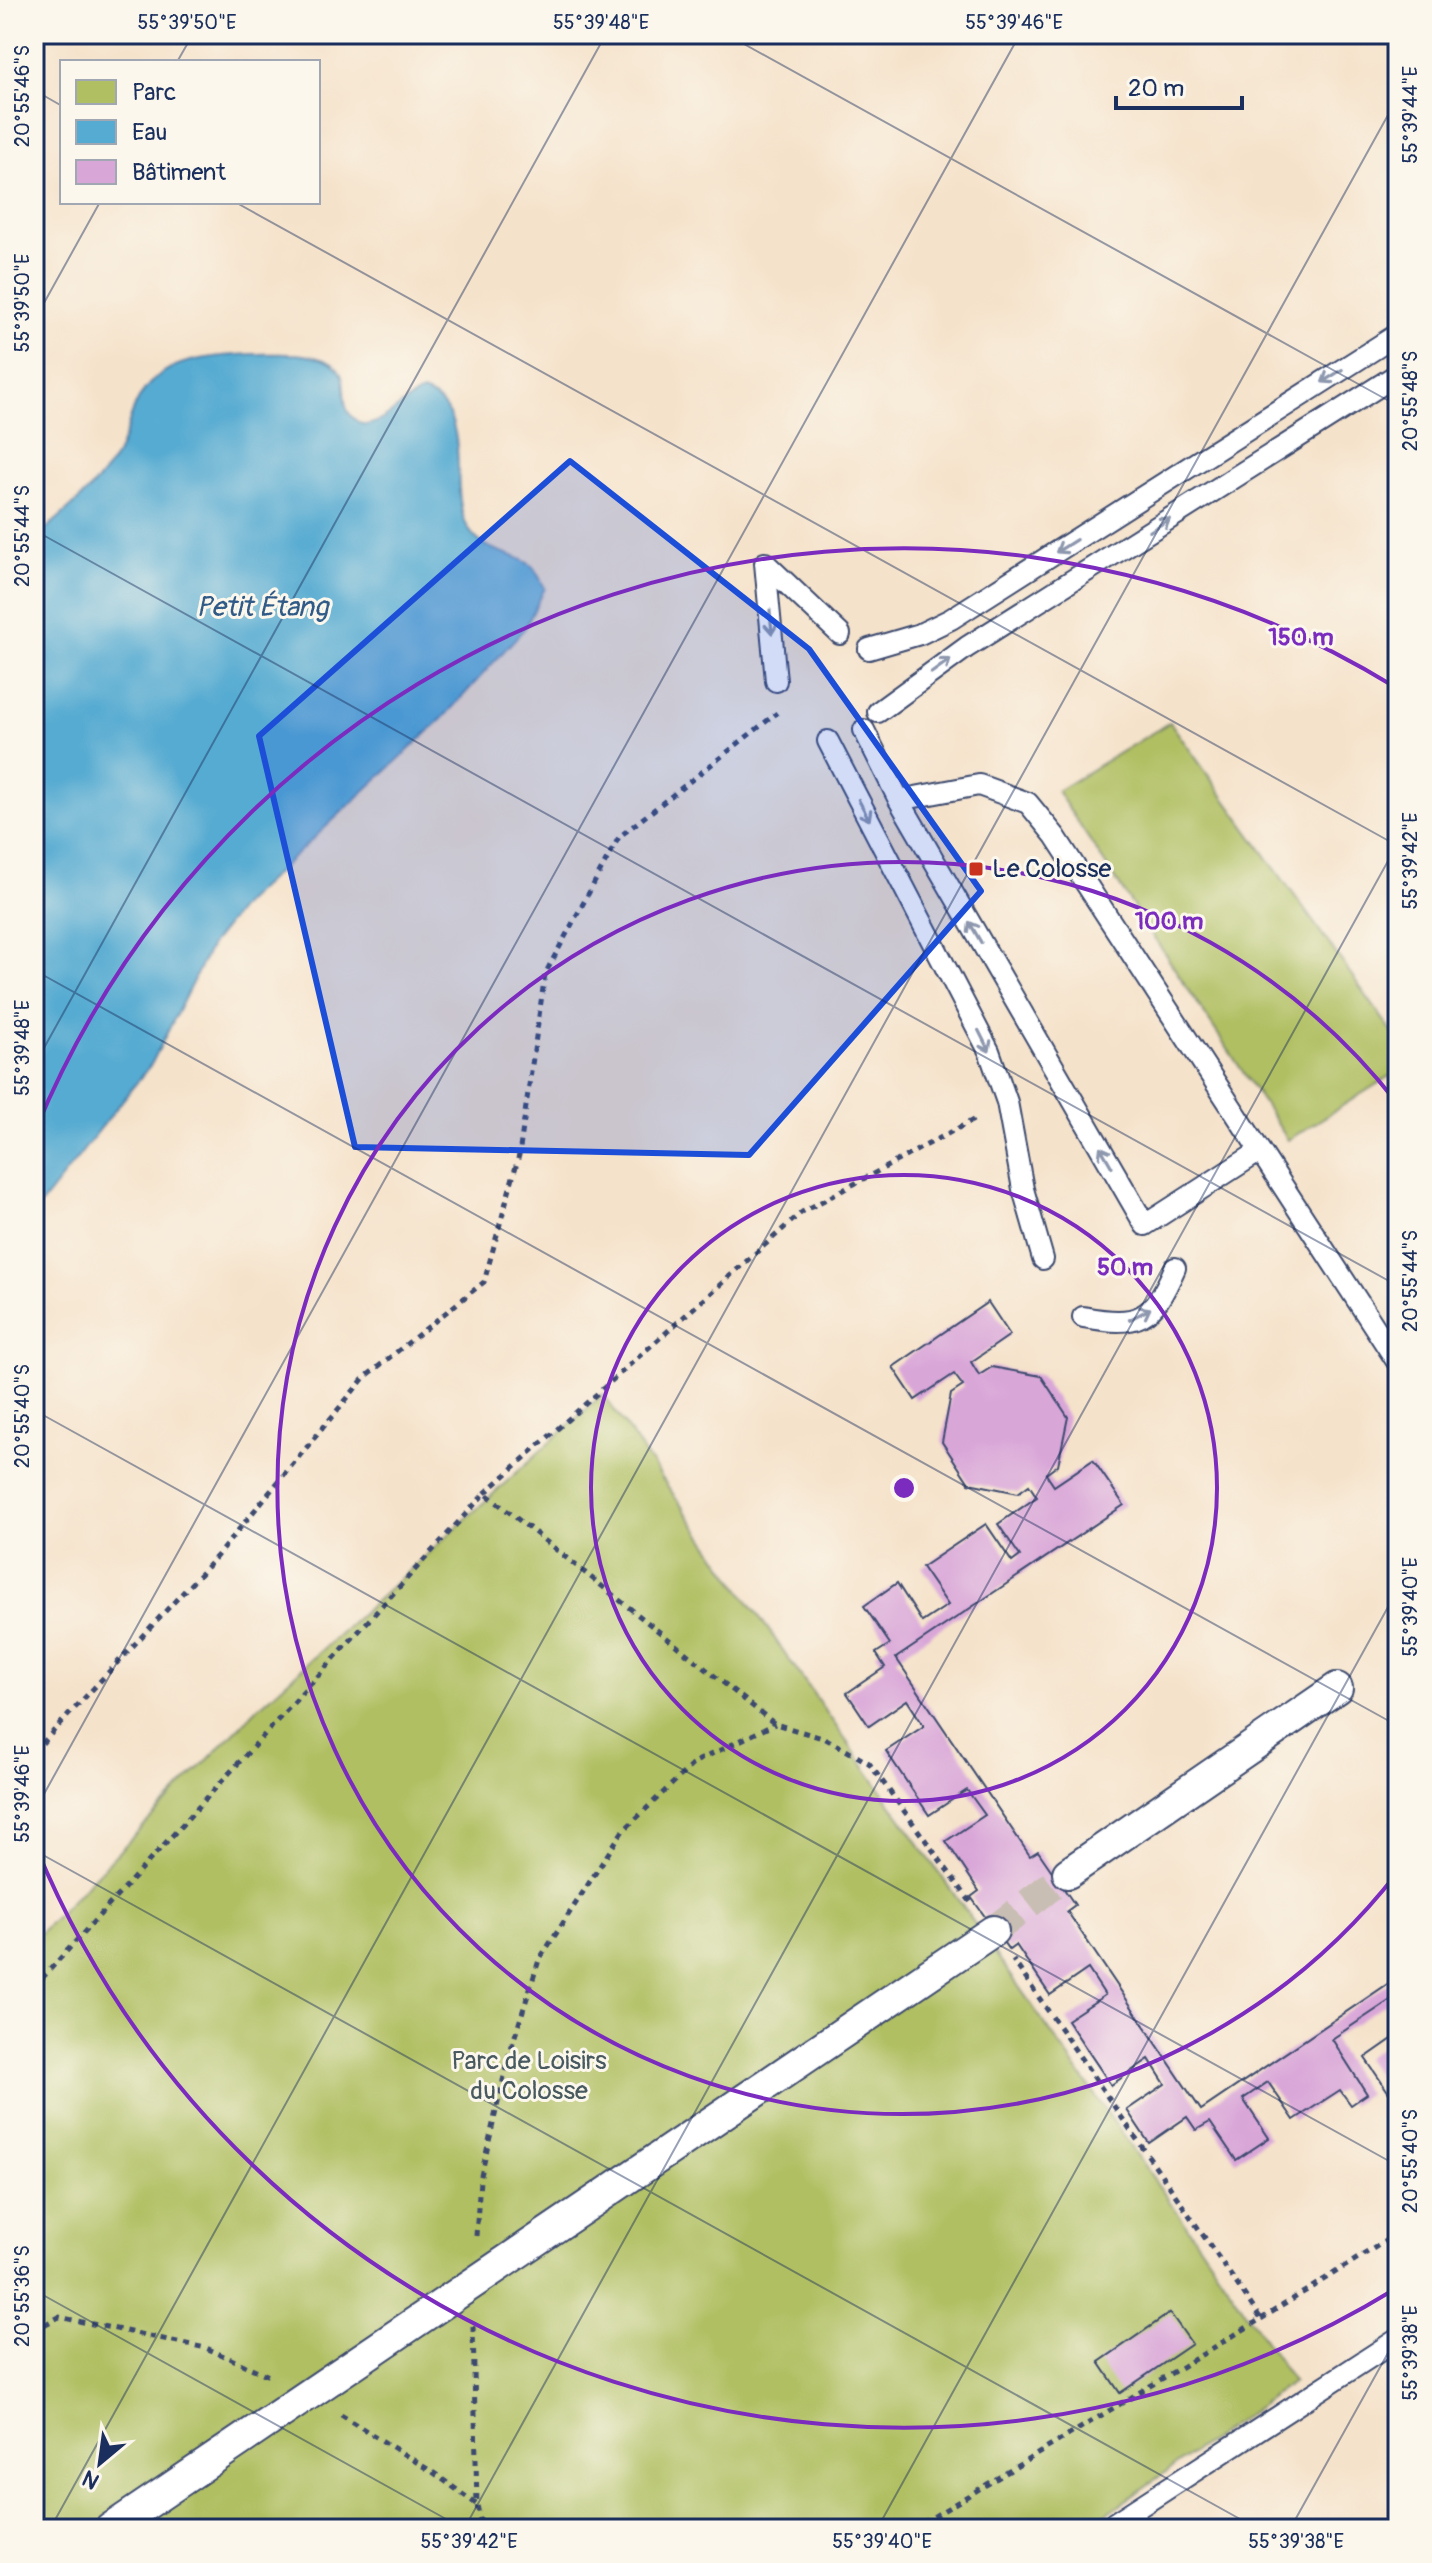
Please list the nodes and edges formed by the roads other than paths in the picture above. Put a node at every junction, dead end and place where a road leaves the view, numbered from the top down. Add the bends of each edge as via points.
1 (1398, 334) edge
2 (1398, 374) edge
3 (840, 634) dead end
4 (869, 649) dead end
5 (776, 681) dead end
6 (878, 712) dead end
7 (864, 730) dead end
8 (828, 741) dead end
9 (899, 800) junction
10 (1260, 1151) junction
11 (1043, 1259) dead end
12 (1175, 1268) dead end
13 (1083, 1317) dead end
14 (1398, 1363) edge
15 (1337, 1688) dead end
16 (1068, 1873) tunnel mouth
17 (993, 1931) tunnel mouth
18 (1398, 2339) edge
19 (110, 2529) edge
20 (1105, 2529) edge

1 -> 4 lane via 951,619
6 -> 2 lane via 967,647
3 -> 5 lane via 765,563
7 - 9 lane
8 -> 11 lane via 989,1051 1007,1102
9 - 10 lane via 979,785 1028,803 1055,836
10 -> 9 lane via 1145,1225
10 - 14 lane
13 -> 12 lane via 1119,1323 1144,1315 1158,1302
15 - 16 street
17 - 19 street
18 - 20 lane

